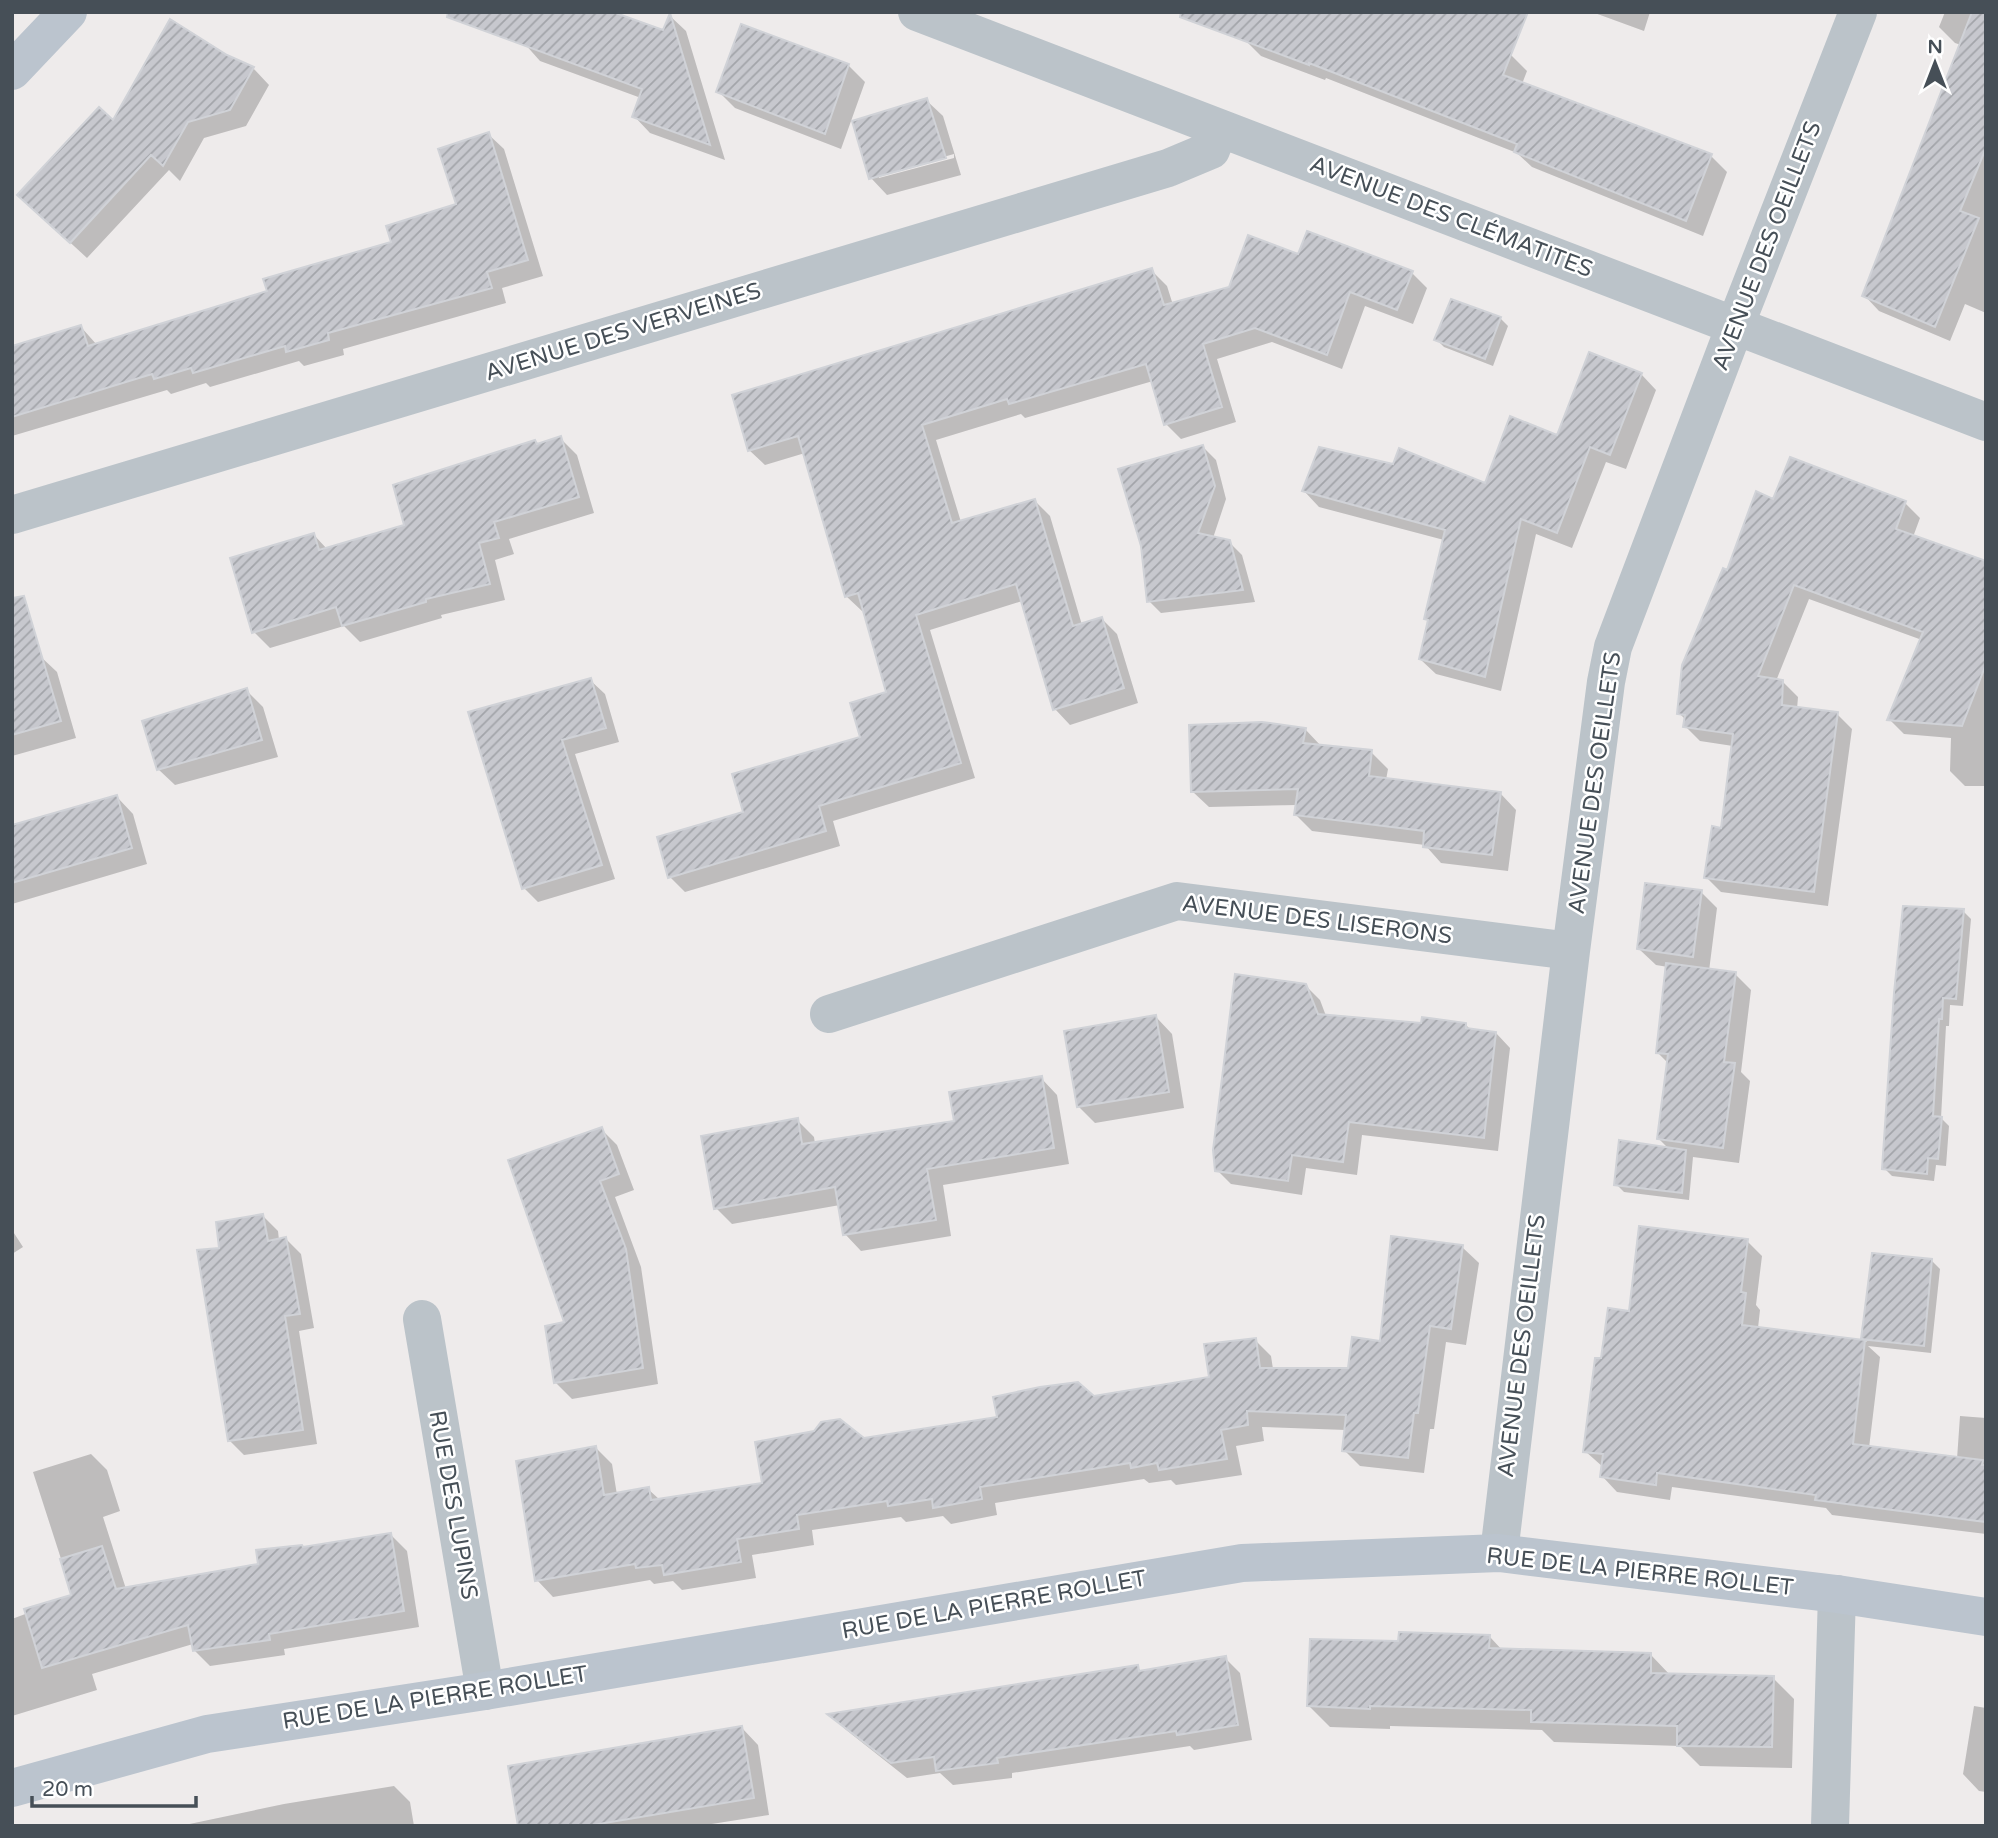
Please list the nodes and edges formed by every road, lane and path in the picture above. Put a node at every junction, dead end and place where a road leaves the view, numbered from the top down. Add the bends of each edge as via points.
1 (68, 12) edge
2 (917, 12) edge
3 (1858, 12) edge
4 (12, 71) edge
5 (1219, 129) junction
6 (1735, 326) junction
7 (1986, 422) edge
8 (12, 516) edge
9 (1571, 951) junction
10 (829, 1014) dead end
11 (422, 1319) dead end
12 (1499, 1553) junction
13 (1837, 1594) junction
14 (1986, 1617) edge
15 (485, 1691) junction
16 (12, 1788) edge
17 (1830, 1826) edge

1 - 4 street
2 - 5 street, AVENUE DES CLÉMATITES
3 - 6 street, AVENUE DES OEILLETS
5 - 6 street, AVENUE DES CLÉMATITES
5 - 8 street, AVENUE DES VERVEINES via 1211,150 1168,168
6 - 7 street, AVENUE DES CLÉMATITES
6 - 9 street, AVENUE DES OEILLETS via 1613,647
9 - 10 street, AVENUE DES LISERONS via 1177,901
9 - 12 street, AVENUE DES OEILLETS
11 - 15 street, RUE DES LUPINS
12 - 13 street, RUE DE LA PIERRE ROLLET
12 - 15 street, RUE DE LA PIERRE ROLLET via 1242,1563
13 - 14 street, RUE DE LA PIERRE ROLLET
13 - 17 street
15 - 16 street, RUE DE LA PIERRE ROLLET via 207,1734

